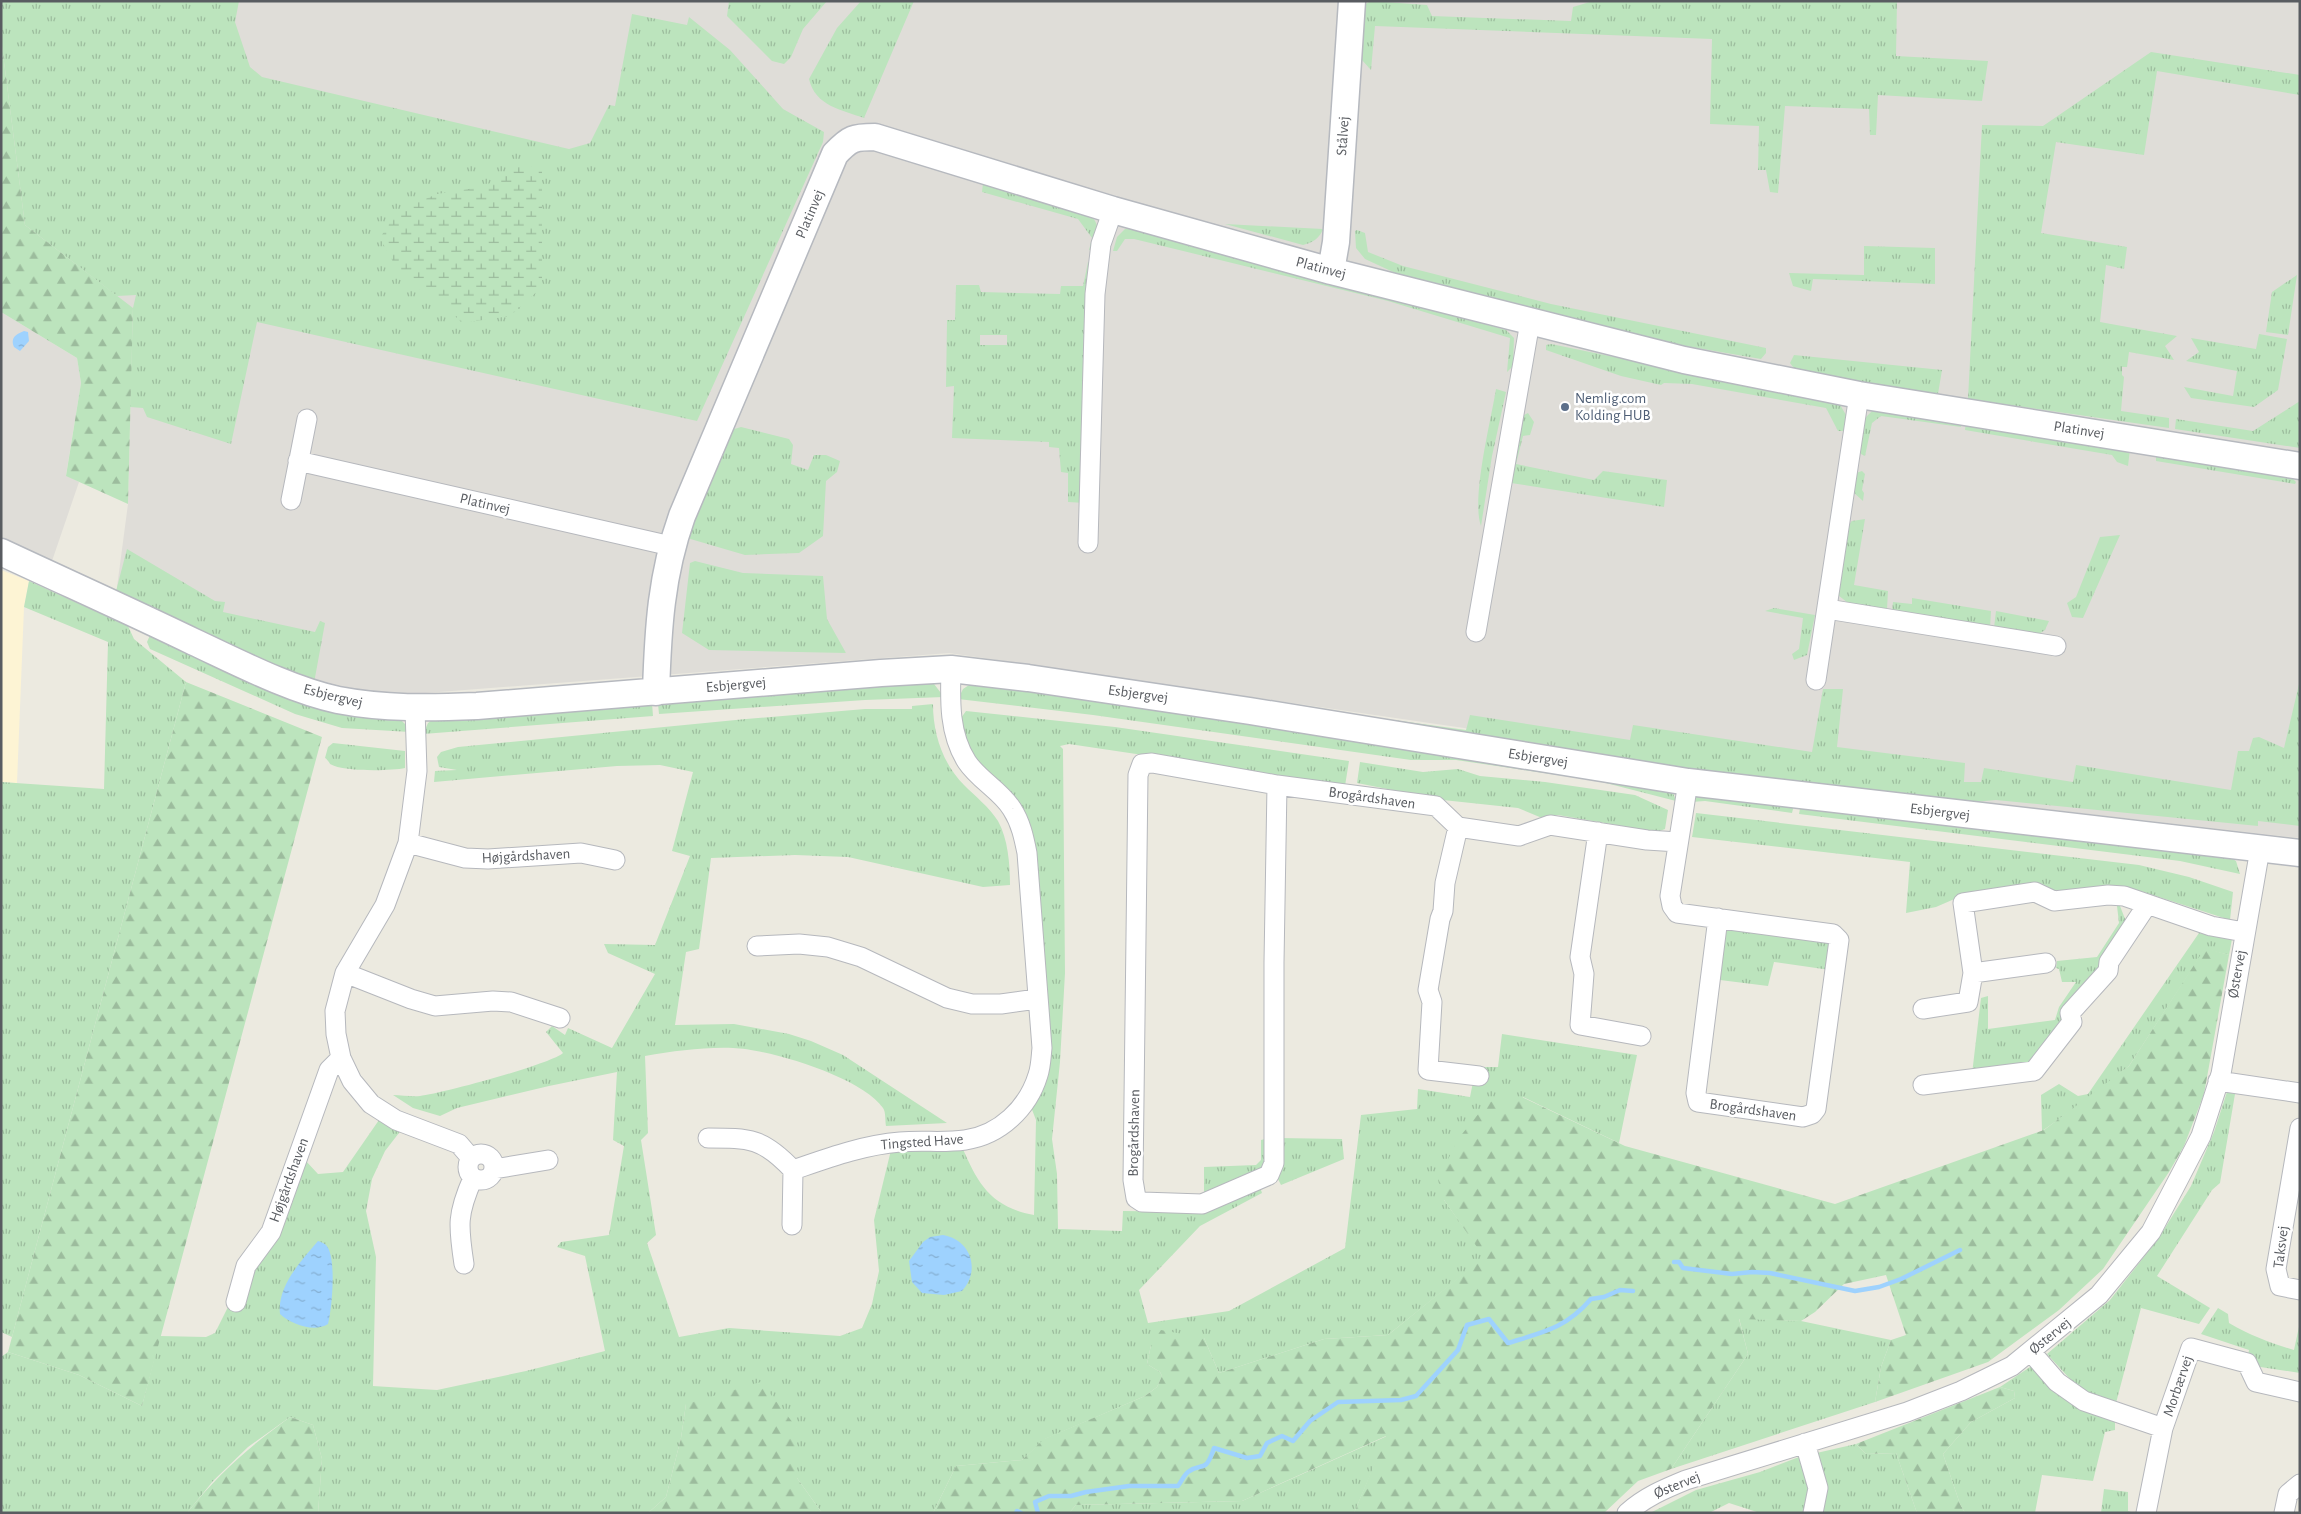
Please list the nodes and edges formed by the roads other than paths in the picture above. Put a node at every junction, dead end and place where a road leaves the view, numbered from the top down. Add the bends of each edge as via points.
1 (1352, 1) edge
2 (1113, 210) junction
3 (1331, 271) junction
4 (1530, 322) junction
5 (1859, 395) junction
6 (306, 419) dead end
7 (298, 461) junction
8 (2300, 466) edge
9 (291, 500) dead end
10 (1088, 543) dead end
11 (671, 546) junction
12 (1, 552) edge
13 (1826, 609) junction
14 (1476, 632) dead end
15 (2056, 646) dead end
16 (951, 669) junction
17 (1816, 680) dead end
18 (656, 692) junction
19 (415, 709) junction
20 (1688, 782) junction
21 (1277, 785) junction
22 (1458, 827) junction
23 (1598, 832) junction
24 (1678, 842) junction
25 (408, 843) junction
26 (2260, 849) junction
27 (2300, 853) edge
28 (615, 860) dead end
29 (2147, 905) junction
30 (1718, 918) junction
31 (2244, 932) junction
32 (757, 946) dead end
33 (2046, 963) dead end
34 (344, 973) junction
35 (1973, 973) junction
36 (1038, 999) junction
37 (1923, 1009) dead end
38 (560, 1018) dead end
39 (1641, 1036) dead end
40 (341, 1058) junction
41 (1479, 1076) dead end
42 (2218, 1081) junction
43 (1923, 1085) dead end
44 (2300, 1093) edge
45 (2300, 1128) edge
46 (708, 1138) dead end
47 (471, 1158) junction
48 (548, 1160) dead end
49 (494, 1169) junction
50 (793, 1170) junction
51 (473, 1178) junction
52 (792, 1225) dead end
53 (464, 1264) dead end
54 (2300, 1290) edge
55 (236, 1302) dead end
56 (2031, 1352) junction
57 (2300, 1392) edge
58 (2163, 1428) junction
59 (1805, 1443) junction
60 (2300, 1484) edge
61 (1627, 1513) edge
62 (1813, 1513) edge
63 (2146, 1513) edge
64 (2284, 1513) edge

1 - 3 street, Stålvej via 1336,242
2 - 3 street, Platinvej
2 - 10 street via 1101,244 1095,294
2 - 11 street, Platinvej via 875,137 857,137 847,141 835,154
3 - 4 street, Platinvej
4 - 5 street, Platinvej via 1684,360
4 - 14 street
5 - 8 street, Platinvej
5 - 13 street
6 - 7 street
7 - 9 street
7 - 11 street, Platinvej
11 - 18 street, Platinvej via 659,614
12 - 19 street, Esbjergvej via 302,690 336,700
13 - 15 street
13 - 17 street
16 - 18 street, Esbjergvej
16 - 20 street, Esbjergvej via 1202,704
16 - 36 street, Tingsted Have via 950,712 956,739 967,763 1012,808 1022,828 1030,877
18 - 19 street, Esbjergvej
19 - 25 street via 416,771
20 - 24 street, Brogårdshaven
20 - 26 street, Esbjergvej
21 - 21 street, Brogårdshaven via 1152,763 1142,764 1138,775 1133,1180 1136,1198 1142,1202 1202,1204 1269,1175 1274,1163
21 - 22 street, Brogårdshaven via 1436,806
22 - 23 street via 1519,836 1550,825
22 - 41 street via 1428,990 1432,1002 1428,1070
23 - 24 street
23 - 39 street via 1580,957 1584,974 1580,1025
24 - 30 street, Brogårdshaven via 1670,896 1672,906 1677,913
25 - 28 street, Højgårdshaven via 465,858 581,853
25 - 34 street via 385,904
26 - 27 street, Esbjergvej
26 - 31 street, Østervej
29 - 31 street, Østervej via 2211,926
29 - 35 street, Østervej via 2108,894 2054,901 2034,892 1963,903
29 - 43 street via 2109,962 2108,971 2070,1013 2072,1022 2034,1072
30 - 30 street, Brogårdshaven via 1833,934 1839,940 1816,1109 1812,1114 1802,1117 1698,1102 1696,1092
31 - 42 street, Østervej
32 - 36 street via 799,944 828,947 861,957 946,998 972,1004
33 - 35 street
34 - 38 street via 435,1006 512,1002
34 - 40 street via 335,1011
35 - 37 street, Østervej via 1968,1002
36 - 50 street, Tingsted Have via 1042,1048 1038,1074 1030,1094 1016,1114 993,1132 966,1140 864,1147
40 - 47 street via 352,1081 371,1104 396,1120 460,1144
40 - 55 street, Højgårdshaven via 329,1070 271,1232 246,1266
42 - 44 street
42 - 56 street, Østervej via 2201,1136 2151,1232 2100,1295
45 - 54 street, Taksvej via 2276,1269 2280,1286
46 - 50 street via 744,1138 765,1145
47 - 49 street via 477,1154 485,1155 492,1160
47 - 51 street via 468,1170
48 - 49 street
49 - 51 street via 486,1179
50 - 52 street
51 - 53 street via 459,1213 458,1229
56 - 58 street, Morbærvej via 2057,1382 2084,1400
56 - 59 street, Østervej via 2012,1366 1961,1391 1907,1412
57 - 58 street, Morbærvej via 2256,1382 2248,1363 2191,1348
58 - 63 street, Morbærvej
59 - 61 street, Østervej via 1658,1491
59 - 62 street via 1818,1488
60 - 64 street via 2288,1494

